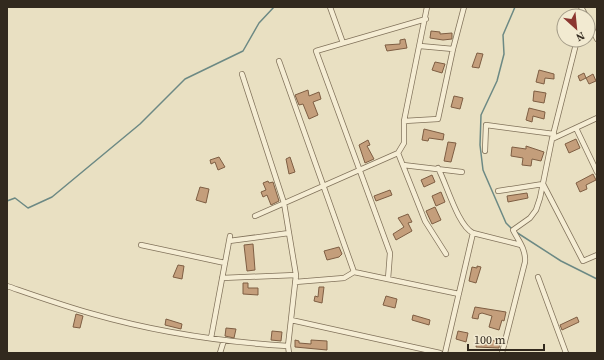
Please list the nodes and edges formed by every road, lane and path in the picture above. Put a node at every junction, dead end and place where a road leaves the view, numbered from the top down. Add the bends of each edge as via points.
1 (330, 7) edge
2 (427, 7) edge
3 (464, 7) edge
4 (426, 19) junction
5 (343, 43) junction
6 (420, 46) junction
7 (575, 48) edge
8 (453, 49) junction
9 (279, 61) dead end
10 (242, 74) dead end
11 (597, 118) edge
12 (404, 121) junction
13 (576, 128) junction
14 (553, 136) junction
15 (485, 151) dead end
16 (398, 153) junction
17 (403, 165) junction
18 (438, 168) junction
19 (360, 170) junction
20 (462, 172) dead end
21 (597, 172) edge
22 (543, 184) junction
23 (323, 186) junction
24 (498, 191) dead end
25 (284, 203) junction
26 (255, 216) dead end
27 (289, 233) junction
28 (473, 233) junction
29 (141, 245) dead end
30 (522, 245) junction
31 (446, 254) dead end
32 (597, 255) edge
33 (225, 263) junction
34 (354, 272) junction
35 (296, 275) junction
36 (538, 277) dead end
37 (222, 278) junction
38 (388, 279) junction
39 (295, 282) junction
40 (7, 286) edge
41 (459, 294) junction
42 (291, 320) junction
43 (211, 338) junction
44 (224, 340) junction
45 (288, 346) junction
46 (565, 352) edge
47 (220, 353) edge
48 (289, 353) edge
49 (440, 353) edge
50 (445, 353) edge
51 (502, 353) edge
52 (559, 353) edge

1 - 5 street
2 - 4 street
3 - 8 street
4 - 5 street
4 - 6 street
5 - 19 street via 316,50
6 - 8 street
6 - 12 street
7 - 14 street
8 - 12 street via 438,119
9 - 23 street
10 - 25 street
11 - 13 street
12 - 16 street via 404,143
13 - 14 street
13 - 21 street
14 - 15 street via 486,125
14 - 22 street
16 - 17 street
16 - 19 street
17 - 18 street
17 - 31 street via 425,221
18 - 20 street
18 - 28 street via 460,220 467,230
19 - 23 street
19 - 38 street via 390,253
22 - 24 street
22 - 30 street via 536,210 530,218 512,230
22 - 32 street via 583,261
23 - 25 street
23 - 34 street
25 - 26 street
25 - 27 street
27 - 33 street via 229,238
27 - 35 street
28 - 30 street
28 - 41 street
29 - 33 street
30 - 51 street via 524,262
33 - 37 street
34 - 38 street
34 - 39 street via 344,278
35 - 37 street
35 - 39 street
36 - 46 street
37 - 43 street
38 - 41 street
39 - 42 street
40 - 43 street via 94,315
41 - 50 street
42 - 45 street
42 - 49 street
43 - 44 street
44 - 45 street
44 - 47 street
45 - 48 street
46 - 52 street

